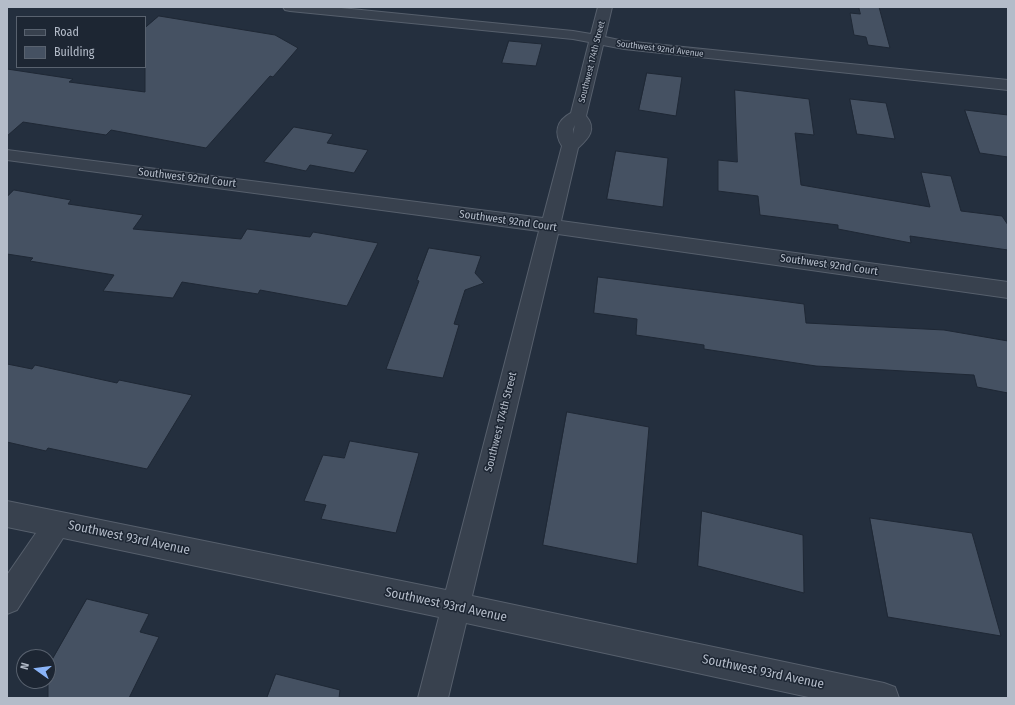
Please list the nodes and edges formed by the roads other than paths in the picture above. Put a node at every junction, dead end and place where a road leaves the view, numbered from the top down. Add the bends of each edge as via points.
1 (290, 7) edge
2 (606, 7) edge
3 (336, 9) edge
4 (597, 40) junction
5 (1008, 85) edge
6 (7, 155) edge
7 (549, 226) junction
8 (1008, 290) edge
9 (7, 514) edge
10 (57, 524) junction
11 (7, 600) edge
12 (456, 607) junction
13 (433, 698) edge
14 (884, 698) edge

1 - 3 street, Southwest 92nd Avenue
2 - 4 street, Southwest 174th Street
3 - 4 street, Southwest 92nd Avenue via 573,35
4 - 5 street, Southwest 92nd Avenue via 624,46
4 - 7 street, Southwest 174th Street via 578,116 584,126 583,132 570,146
6 - 7 street, Southwest 92nd Court
7 - 8 street, Southwest 92nd Court
7 - 12 street, Southwest 174th Street
9 - 10 street, Southwest 93rd Avenue
10 - 11 street
10 - 12 street, Southwest 93rd Avenue
12 - 13 street, Southwest 174th Street
12 - 14 street, Southwest 93rd Avenue

